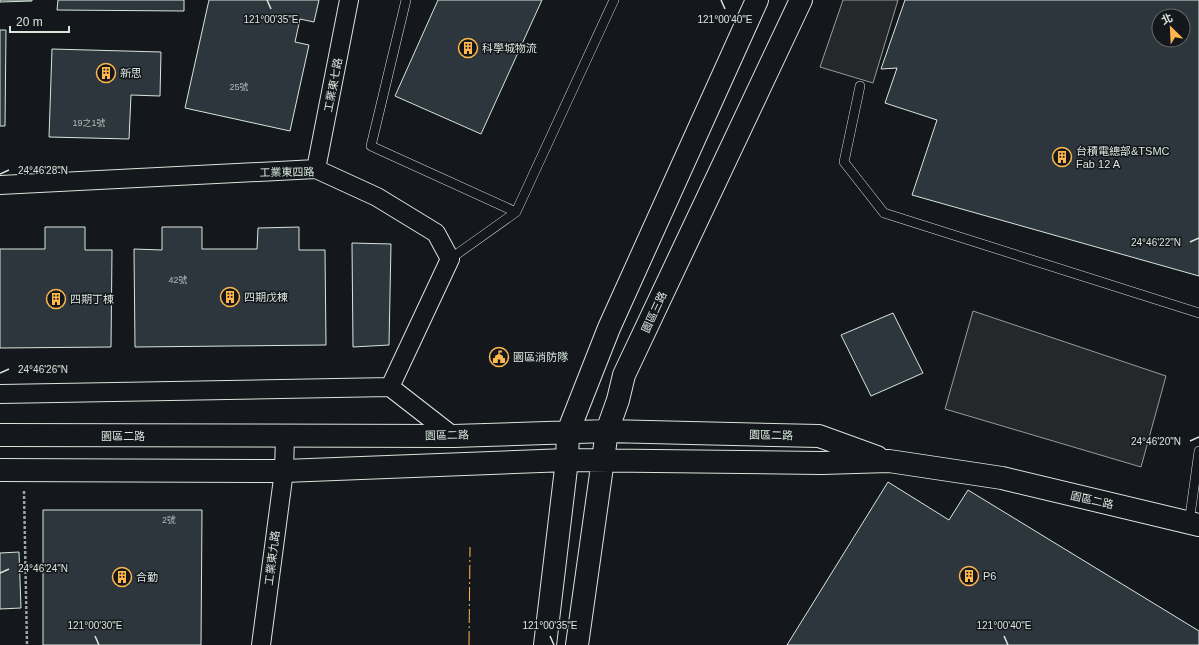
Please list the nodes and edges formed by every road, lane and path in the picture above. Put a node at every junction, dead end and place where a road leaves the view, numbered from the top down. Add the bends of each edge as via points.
1 (349, 0) edge
2 (406, 0) edge
3 (614, 0) edge
4 (756, 0) edge
5 (800, 0) edge
6 (860, 86) dead end
7 (316, 170) junction
8 (0, 185) edge
9 (516, 212) junction
10 (450, 258) junction
11 (1199, 313) edge
12 (390, 387) junction
13 (0, 394) edge
14 (607, 431) junction
15 (568, 432) junction
16 (0, 436) edge
17 (285, 436) junction
18 (453, 436) junction
19 (1199, 451) edge
20 (567, 460) junction
21 (602, 461) junction
22 (889, 461) junction
23 (0, 470) edge
24 (23, 470) junction
25 (284, 472) junction
26 (1194, 524) edge
27 (27, 645) edge
28 (261, 645) edge
29 (545, 645) edge
30 (577, 645) edge

1 - 7 street, 工業東七路
2 - 9 lane via 370,146
3 - 9 lane
4 - 15 street via 609,328
5 - 14 street, 園區三路 via 624,375
6 - 11 lane via 844,162 884,213
7 - 8 street, 工業東四路
7 - 10 street, 工業東四路 via 377,197 436,233
9 - 10 lane
10 - 12 street
12 - 13 street
12 - 18 street
14 - 15 street, 園區二路
14 - 21 street, 園區三路
14 - 22 street, 園區二路 via 819,436
15 - 18 street, 園區二路
15 - 20 street
16 - 17 street, 園區二路
17 - 18 street, 園區二路
17 - 25 street, 工業東九路
19 - 26 lane
20 - 21 street, 園區二路
20 - 25 street, 園區二路
20 - 29 street
21 - 22 street, 園區二路
21 - 30 street, 園區三路
22 - 26 street, 園區二路 via 1002,478
23 - 24 street, 園區二路
24 - 25 street, 園區二路
24 - 27 path
25 - 28 street, 工業東九路

